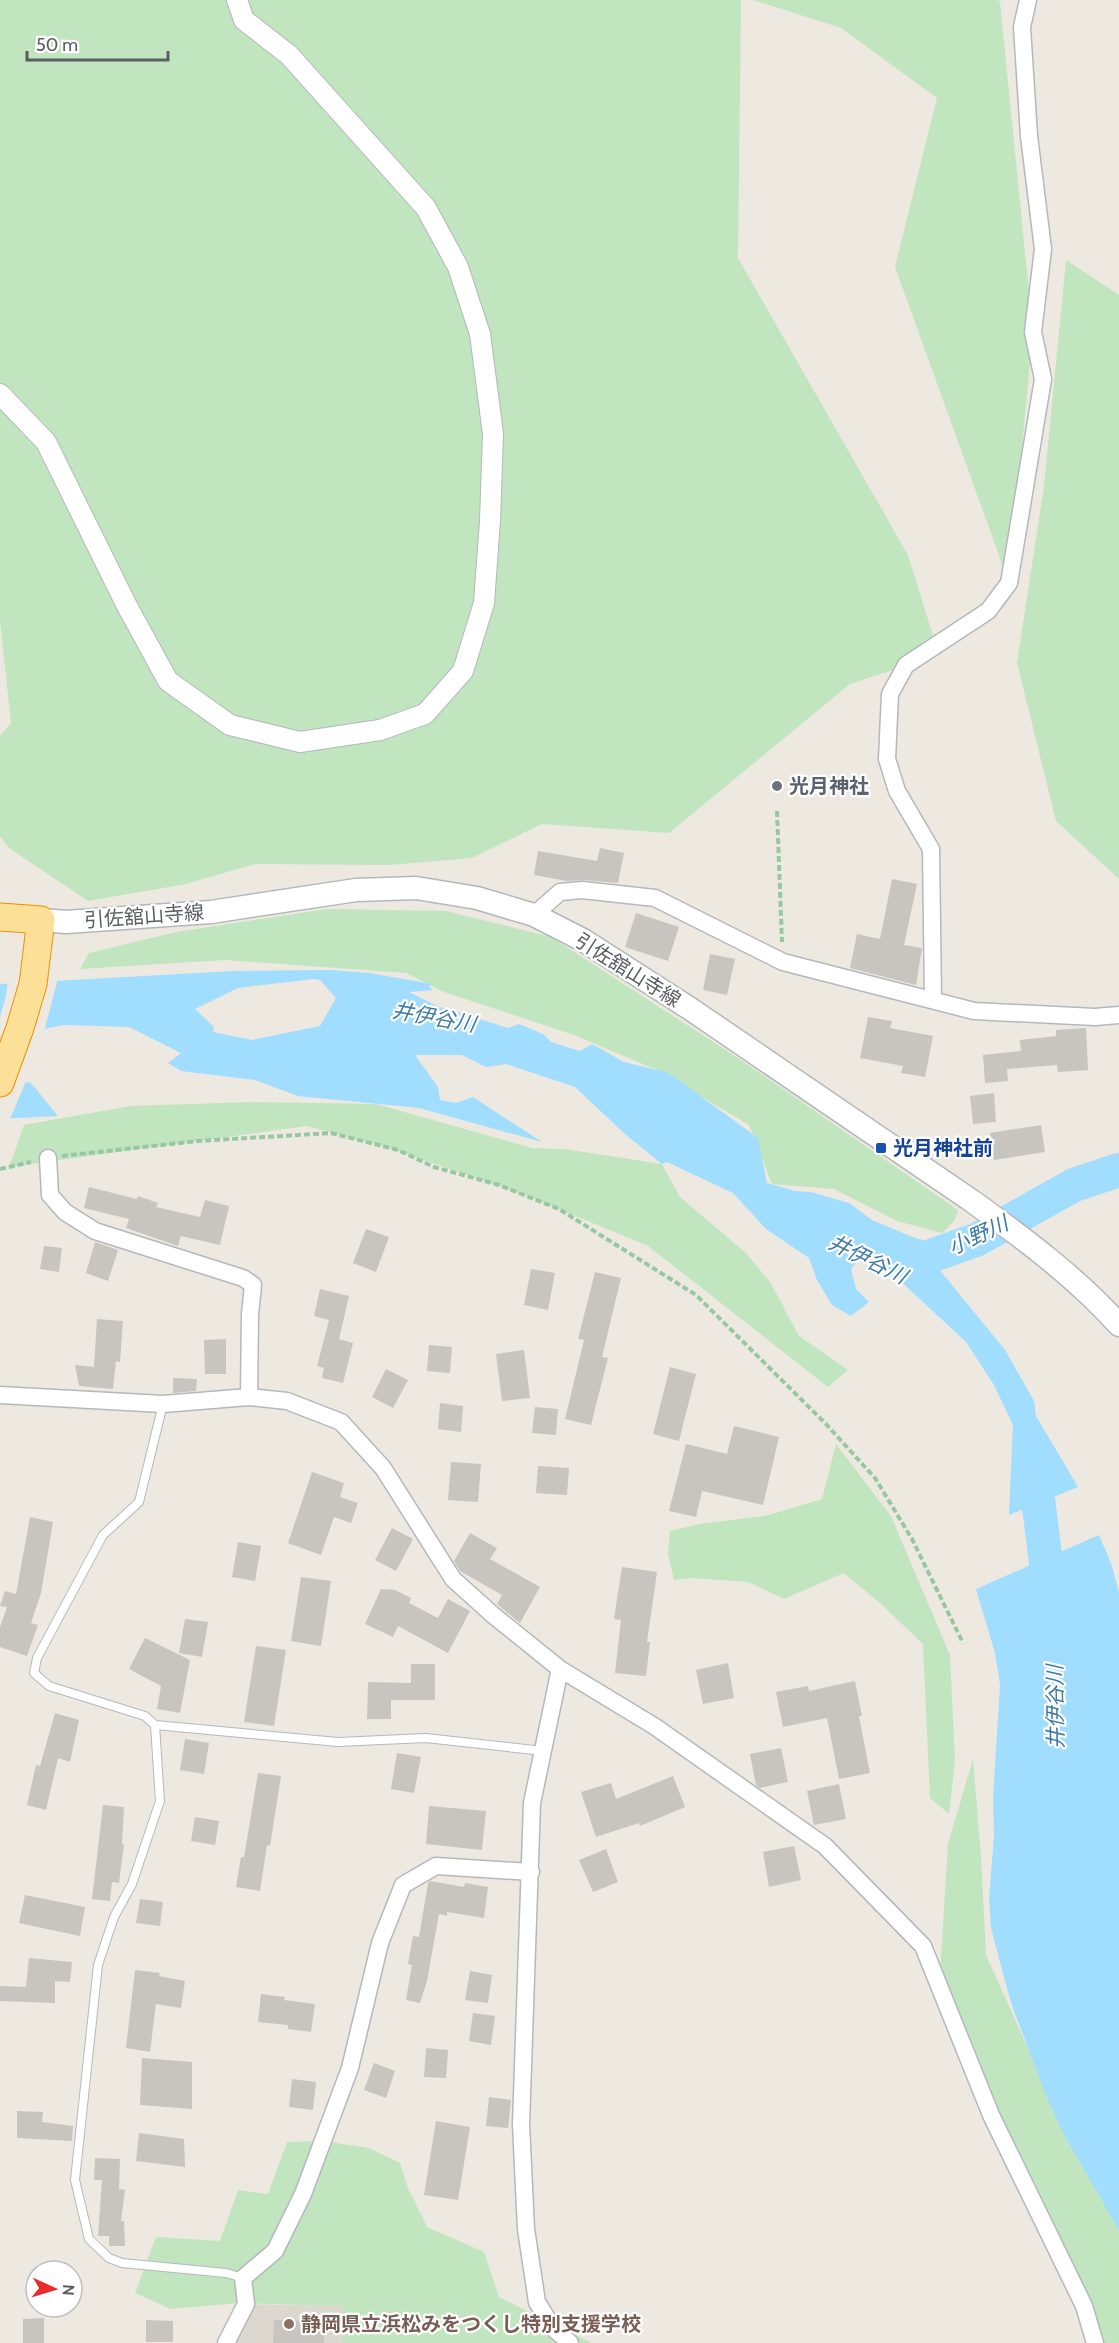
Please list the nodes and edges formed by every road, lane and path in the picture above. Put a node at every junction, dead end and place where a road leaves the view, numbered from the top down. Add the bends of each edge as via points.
1 (237, 0) edge
2 (1028, 0) edge
3 (0, 394) edge
4 (777, 811) dead end
5 (534, 915) junction
6 (0, 917) edge
7 (40, 920) junction
8 (783, 962) junction
9 (933, 1000) junction
10 (1119, 1015) edge
11 (0, 1083) edge
12 (48, 1158) junction
13 (0, 1168) edge
14 (1119, 1324) edge
15 (0, 1395) edge
16 (249, 1396) junction
17 (163, 1404) junction
18 (963, 1643) dead end
19 (560, 1669) junction
20 (155, 1725) junction
21 (543, 1751) junction
22 (531, 1872) junction
23 (243, 2278) junction
24 (226, 2343) edge
25 (570, 2343) edge
26 (1095, 2343) edge

1 - 3 street via 244,20 289,55 426,208 458,267 480,334 493,434 484,603 463,671 425,714 380,730 300,742 230,724 168,681 46,442
2 - 9 street via 1022,27 1029,136 1043,249 1033,333 1043,379 1009,583 988,611 906,665 890,694 887,759 897,791 931,849
4 - 8 path
5 - 7 main road, 引佐舘山寺線 via 477,898 416,888 356,890 211,912 66,922
5 - 8 street via 560,892 582,890 655,898
5 - 14 main road, 引佐舘山寺線 via 583,940 688,1008 972,1201 1017,1233
6 - 7 highway
7 - 11 highway via 29,1000
8 - 9 street
9 - 10 street via 974,1011
12 - 13 path
12 - 16 street via 50,1195 65,1212 95,1231 243,1278 254,1285
12 - 18 path via 198,1141 331,1133 398,1150 434,1167 499,1185 559,1209 696,1294 825,1423 875,1478 912,1539
15 - 17 street
16 - 17 street
16 - 19 street via 287,1401 341,1422 383,1468 453,1579
17 - 20 lane via 139,1502 103,1535 37,1658 34,1673 49,1686 145,1716
19 - 21 street
19 - 26 street via 654,1726 825,1846 923,1946 991,2115 1084,2306
20 - 21 lane via 338,1742 426,1738
20 - 23 lane via 160,1800 132,1884 114,1917 98,1965 75,2180 89,2239 109,2258 122,2263
21 - 22 street via 532,1803
22 - 23 street via 436,1866 403,1885 380,1943 350,2068 303,2194 275,2251
22 - 25 street via 521,2124 526,2229 537,2302 553,2328
23 - 24 street via 246,2304

